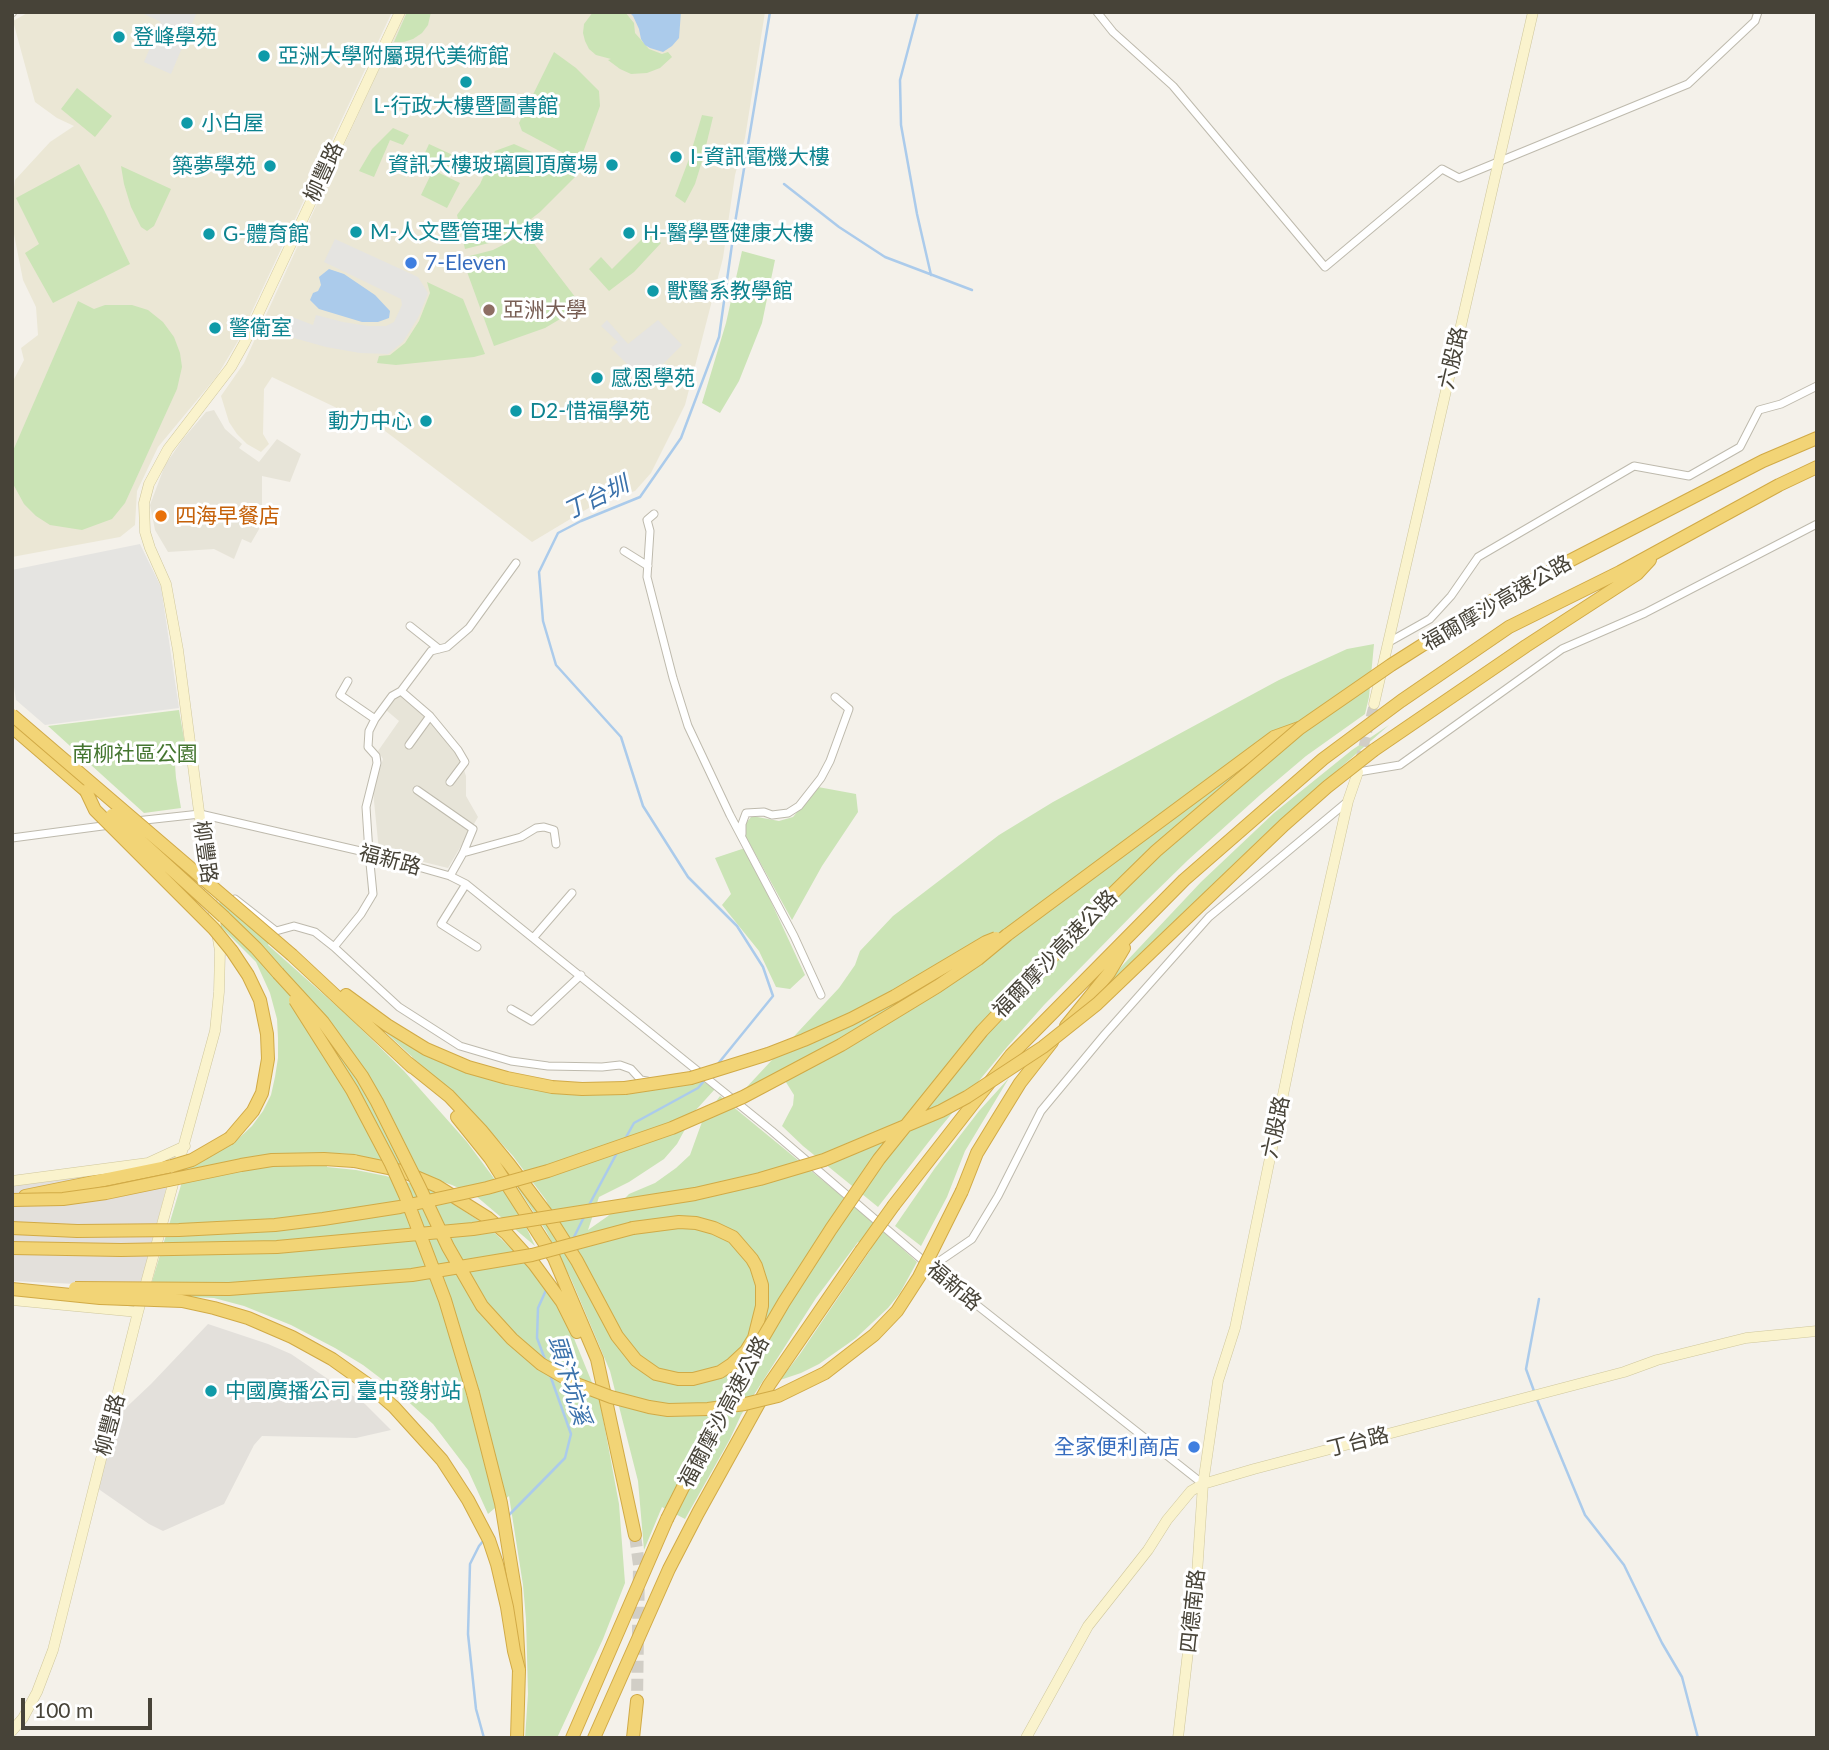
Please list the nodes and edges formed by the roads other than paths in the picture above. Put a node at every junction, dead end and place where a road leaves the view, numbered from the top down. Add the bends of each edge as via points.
1 (400, 12) edge
2 (1097, 12) edge
3 (1533, 12) edge
4 (1758, 12) edge
5 (1499, 160) junction
6 (1817, 386) edge
7 (1817, 438) edge
8 (1817, 467) edge
9 (654, 514) dead end
10 (1817, 524) edge
11 (1662, 549) junction
12 (624, 551) dead end
13 (516, 563) dead end
14 (648, 566) junction
15 (410, 626) dead end
16 (1389, 642) junction
17 (439, 649) junction
18 (348, 681) dead end
19 (401, 691) junction
20 (835, 697) dead end
21 (1374, 704) tunnel mouth
22 (12, 715) edge
23 (430, 716) junction
24 (375, 719) junction
25 (12, 727) edge
26 (1300, 728) junction
27 (409, 746) dead end
28 (1358, 772) joint
29 (450, 782) dead end
30 (417, 790) dead end
31 (86, 791) junction
32 (1348, 802) junction
33 (200, 814) junction
34 (743, 837) junction
35 (12, 838) edge
36 (556, 844) dead end
37 (369, 853) junction
38 (463, 853) junction
39 (450, 876) junction
40 (207, 877) junction
41 (466, 884) junction
42 (572, 893) dead end
43 (1135, 929) junction
44 (1007, 935) junction
45 (534, 937) junction
46 (334, 947) junction
47 (477, 947) dead end
48 (292, 955) junction
49 (278, 973) junction
50 (581, 975) junction
51 (821, 995) dead end
52 (511, 1009) dead end
53 (408, 1063) junction
54 (703, 1075) junction
55 (185, 1146) junction
56 (12, 1181) edge
57 (12, 1199) edge
58 (12, 1228) edge
59 (12, 1248) edge
60 (931, 1267) junction
61 (12, 1286) edge
62 (12, 1300) edge
63 (138, 1312) junction
64 (1817, 1331) edge
65 (610, 1414) junction
66 (1203, 1484) junction
67 (635, 1535) tunnel mouth
68 (519, 1670) junction
69 (637, 1701) tunnel mouth
70 (12, 1731) edge
71 (517, 1738) edge
72 (572, 1738) edge
73 (594, 1738) edge
74 (633, 1738) edge
75 (1027, 1738) edge
76 (1178, 1738) edge

1 - 33 street, 柳豐路 via 231,367 168,449 144,503 145,532 166,584
2 - 5 street via 1173,86 1325,267 1443,169 1459,178
3 - 5 street, 六股路
4 - 5 street via 1755,21 1688,84
5 - 16 street, 六股路
6 - 16 street via 1759,410 1740,447 1689,476 1634,466 1478,556 1430,618
7 - 26 highway, 福爾摩沙高速公路, bridge via 1763,461 1490,602
8 - 11 highway, 福爾摩沙高速公路
9 - 14 street via 647,520
10 - 28 street via 1645,613 1562,649 1400,765
11 - 43 highway, 福爾摩沙高速公路 via 1509,627 1401,701 1322,759
11 - 59 highway, bridge via 1637,574 1374,750 1327,787 1097,1004 1043,1047 950,1106 824,1160 695,1194 473,1229 277,1247
12 - 14 street
13 - 17 street via 469,628
14 - 34 street via 647,577 688,726
15 - 17 street
16 - 21 street, 六股路
17 - 19 street via 431,651
18 - 24 street via 340,695
19 - 23 street
19 - 24 street
20 - 34 street via 849,709 821,778 788,814 746,813
22 - 48 highway, bridge
23 - 27 street
23 - 29 street via 465,762
24 - 37 street via 369,731 369,747 377,763 366,807
25 - 31 highway
26 - 44 highway, bridge via 1274,737
26 - 72 highway, 福爾摩沙高速公路, bridge via 1107,899 982,1031 879,1159 730,1394 667,1519
28 - 32 street, 六股路
30 - 38 street via 473,829
31 - 49 highway, bridge
31 - 57 highway, bridge via 95,810 232,951 260,1000 267,1034 266,1078 242,1126 192,1160
32 - 60 street via 1209,917 1041,1111 972,1239
32 - 66 street, 六股路 via 1234,1328 1218,1381
33 - 35 street, 福新路
33 - 37 street, 福新路
33 - 40 street, 柳豐路
34 - 51 street
36 - 38 street via 554,830 544,827
37 - 39 street, 福新路
37 - 46 street via 373,894
38 - 39 street
39 - 41 street, 福新路
40 - 46 street via 276,931 294,926 315,932
40 - 55 street, 柳豐路 via 220,951 219,992 215,1031
41 - 45 street, 福新路
41 - 47 street via 441,924
42 - 45 street
43 - 49 highway, bridge via 1109,973 1020,1083 977,1153 919,1277 897,1311 825,1373 778,1396 708,1409 668,1410 611,1397 541,1364 512,1339 482,1306 448,1247 362,1076 323,1022
43 - 73 highway, 福爾摩沙高速公路, bridge via 1011,1055 894,1205 769,1385 669,1569
44 - 48 highway, bridge via 804,1040 691,1078 625,1088 552,1087 468,1067 387,1025
44 - 58 highway, bridge via 927,993 743,1097 672,1128 548,1171 400,1207 323,1220 179,1230
45 - 50 street, 福新路
46 - 54 street via 399,1007 460,1046 548,1066 620,1065 641,1080
48 - 53 highway
49 - 68 highway, bridge via 352,1090 391,1164 445,1300 501,1503 515,1589
50 - 52 street via 531,1021
50 - 54 street, 福新路
53 - 61 highway, bridge via 449,1096 525,1185 568,1248 617,1336 636,1360 656,1374 693,1379 720,1372 746,1351 762,1306 756,1266 733,1237 696,1223 633,1228 532,1255 398,1276 229,1289
53 - 65 highway via 491,1158 558,1268 597,1359
54 - 60 street, 福新路
55 - 56 street via 148,1163
55 - 63 street, 柳豐路
57 - 65 highway, bridge via 106,1193 272,1160 354,1161 402,1171 437,1186 488,1218 534,1264 562,1302 586,1349
60 - 66 street, 福新路
61 - 68 highway, bridge via 214,1308 292,1337 370,1386 442,1460 489,1540
62 - 63 street
63 - 70 street, 柳豐路 via 53,1650 37,1692
64 - 66 street, 丁台路 via 1746,1338 1657,1360
65 - 67 highway
66 - 75 street, 丁台路 via 1191,1491 1167,1520 1088,1626
66 - 76 street, 四德南路
68 - 71 highway
69 - 74 highway

